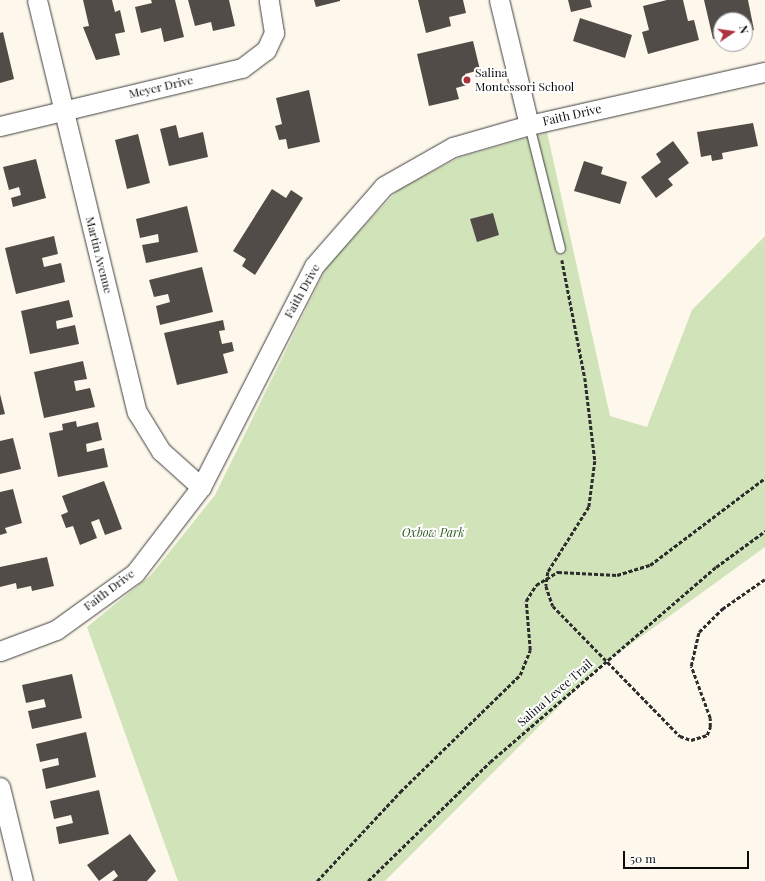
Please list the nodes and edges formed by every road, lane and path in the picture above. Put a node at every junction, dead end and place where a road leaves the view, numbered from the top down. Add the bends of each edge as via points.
1 (37, 0) edge
2 (269, 0) edge
3 (499, 0) edge
4 (765, 72) edge
5 (63, 110) junction
6 (529, 125) junction
7 (0, 126) edge
8 (560, 248) joint
9 (765, 478) edge
10 (201, 487) junction
11 (765, 531) edge
12 (547, 577) junction
13 (765, 579) edge
14 (0, 651) edge
15 (605, 661) junction
16 (0, 786) edge
17 (23, 881) edge
18 (317, 881) edge
19 (368, 881) edge

1 - 5 street, Martin Avenue
2 - 5 street, Meyer Drive via 274,33 266,50 242,68
3 - 6 street
4 - 6 street, Faith Drive
5 - 7 street, Meyer Drive
5 - 10 street, Martin Avenue via 137,412 161,451
6 - 8 lane
6 - 10 street, Faith Drive via 453,147 384,186 314,266
8 - 12 path via 592,420 594,488 589,507 558,553
9 - 12 path via 650,565 617,575 574,570
10 - 14 street, Faith Drive via 135,573 56,630
11 - 15 path, Salina Levee Trail
12 - 15 path via 553,606
12 - 18 path via 526,601 530,650 520,675 400,792
13 - 15 path via 708,622 694,644 691,655 693,678 710,718 707,735 699,739 680,736
15 - 19 path, Salina Levee Trail via 490,762
16 - 17 street

